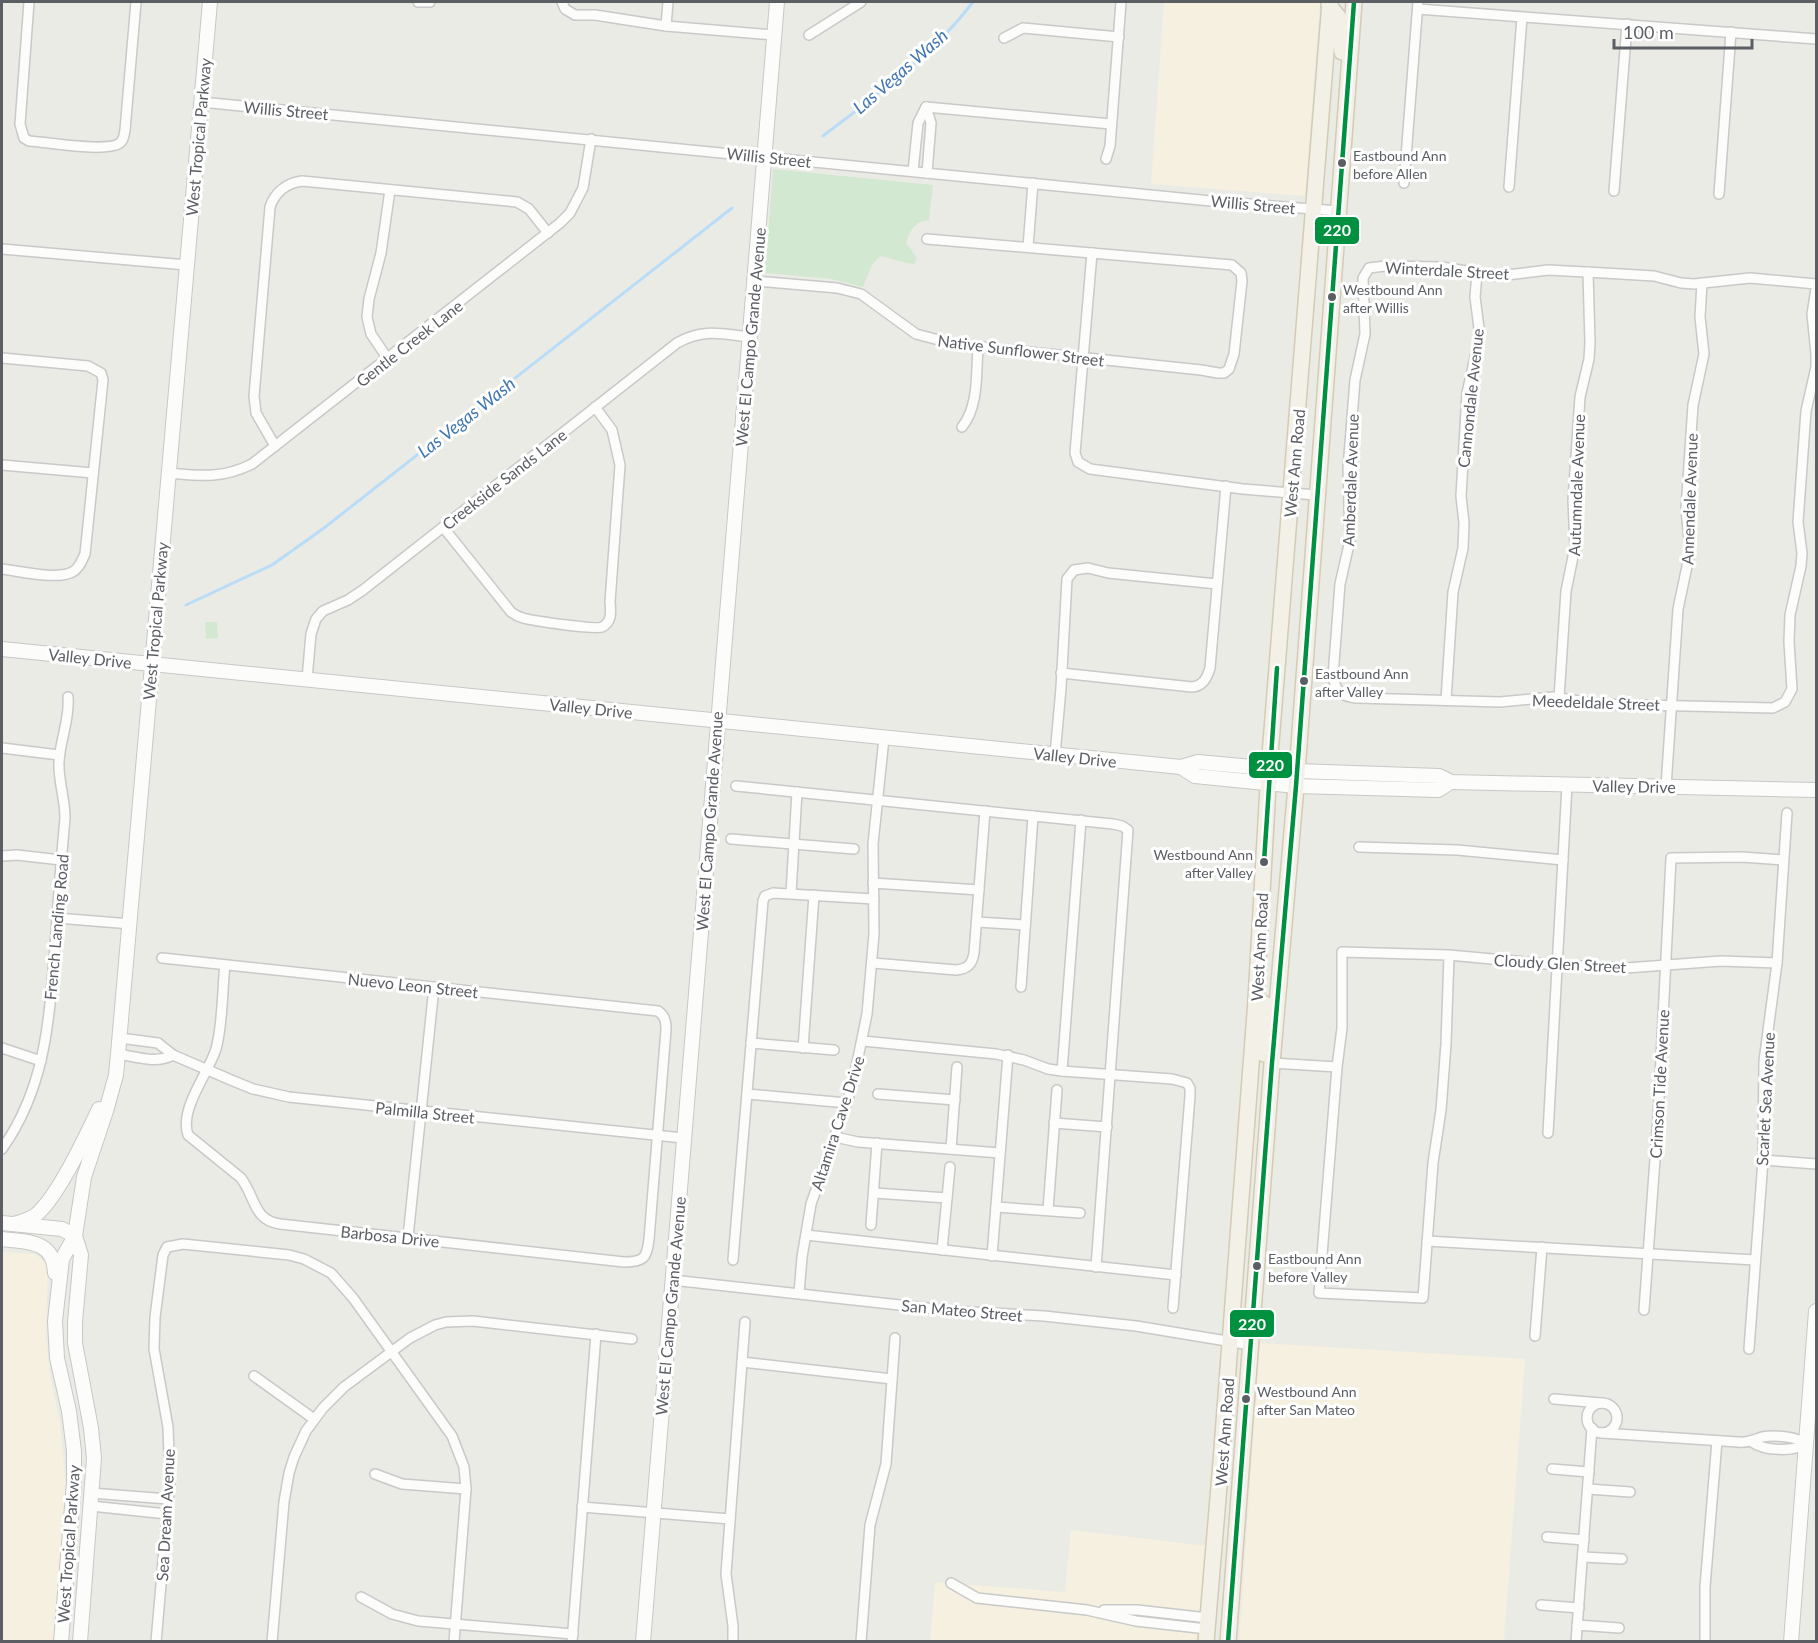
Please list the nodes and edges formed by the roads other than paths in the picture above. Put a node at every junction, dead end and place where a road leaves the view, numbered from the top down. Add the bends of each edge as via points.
1 (29, 2) edge
2 (136, 2) edge
3 (210, 2) edge
4 (418, 2) edge
5 (430, 2) edge
6 (668, 2) edge
7 (777, 2) edge
8 (861, 2) edge
9 (1121, 2) edge
10 (1354, 2) edge
11 (1329, 3) edge
12 (563, 5) edge
13 (1418, 5) edge
14 (1522, 16) junction
15 (1627, 24) junction
16 (666, 26) junction
17 (1731, 32) junction
18 (774, 35) junction
19 (809, 35) dead end
20 (1119, 37) junction
21 (1004, 38) dead end
22 (1816, 39) edge
23 (201, 102) junction
24 (926, 107) junction
25 (1346, 109) junction
26 (1111, 124) junction
27 (591, 139) junction
28 (764, 157) junction
29 (1106, 159) dead end
30 (913, 171) junction
31 (927, 173) junction
32 (1033, 183) junction
33 (1404, 183) dead end
34 (1509, 187) dead end
35 (390, 190) junction
36 (1614, 191) dead end
37 (1719, 195) dead end
38 (1314, 209) junction
39 (1338, 211) junction
40 (548, 233) junction
41 (927, 239) dead end
42 (1028, 248) junction
43 (2, 249) edge
44 (1092, 253) junction
45 (187, 266) junction
46 (1365, 272) joint
47 (1588, 272) junction
48 (1477, 274) junction
49 (754, 281) junction
50 (1702, 283) junction
51 (1816, 284) edge
52 (1816, 289) edge
53 (750, 337) junction
54 (978, 347) junction
55 (1083, 357) junction
56 (2, 358) edge
57 (388, 359) junction
58 (595, 407) junction
59 (962, 427) dead end
60 (275, 446) junction
61 (2, 465) edge
62 (93, 473) junction
63 (168, 473) junction
64 (1226, 486) junction
65 (1292, 494) junction
66 (1316, 495) junction
67 (443, 527) junction
68 (2, 569) edge
69 (1217, 584) junction
70 (2, 649) edge
71 (152, 664) junction
72 (1061, 673) junction
73 (307, 679) junction
74 (1337, 689) joint
75 (68, 697) dead end
76 (1559, 698) junction
77 (1446, 700) junction
78 (1672, 705) junction
79 (717, 721) junction
80 (884, 738) junction
81 (2, 748) edge
82 (59, 755) junction
83 (1055, 755) junction
84 (1269, 776) junction
85 (1297, 778) junction
86 (1567, 784) junction
87 (736, 786) dead end
88 (1665, 787) junction
89 (1816, 790) edge
90 (797, 792) junction
91 (878, 800) junction
92 (985, 811) junction
93 (1787, 813) dead end
94 (1033, 816) junction
95 (1081, 820) junction
96 (731, 839) dead end
97 (794, 844) junction
98 (1359, 847) dead end
99 (854, 849) dead end
100 (2, 856) edge
101 (62, 860) junction
102 (1563, 860) junction
103 (1783, 860) junction
104 (873, 883) junction
105 (980, 890) junction
106 (791, 893) junction
107 (814, 895) junction
108 (874, 899) junction
109 (57, 918) junction
110 (977, 922) junction
111 (131, 924) junction
112 (1025, 925) junction
113 (1449, 955) junction
114 (162, 958) dead end
115 (873, 963) junction
116 (1777, 963) junction
117 (1665, 964) junction
118 (225, 965) junction
119 (1557, 965) junction
120 (434, 987) junction
121 (1021, 987) dead end
122 (1256, 1000) junction
123 (120, 1038) junction
124 (863, 1041) junction
125 (151, 1042) junction
126 (751, 1043) junction
127 (2, 1048) edge
128 (803, 1048) junction
129 (834, 1050) dead end
130 (118, 1054) junction
131 (173, 1055) junction
132 (1008, 1055) junction
133 (149, 1059) junction
134 (41, 1060) junction
135 (1272, 1063) junction
136 (957, 1067) dead end
137 (1337, 1067) junction
138 (207, 1069) junction
139 (1062, 1071) junction
140 (1110, 1074) junction
141 (116, 1075) junction
142 (1057, 1090) dead end
143 (747, 1094) junction
144 (878, 1094) dead end
145 (955, 1100) junction
146 (847, 1103) junction
147 (1247, 1110) junction
148 (421, 1111) junction
149 (1054, 1123) junction
150 (1107, 1127) junction
151 (1548, 1133) dead end
152 (657, 1136) junction
153 (835, 1137) junction
154 (683, 1138) junction
155 (877, 1143) junction
156 (2, 1149) edge
157 (951, 1149) junction
158 (1000, 1153) junction
159 (1762, 1160) junction
160 (1816, 1164) edge
161 (950, 1167) dead end
162 (874, 1193) junction
163 (947, 1198) junction
164 (996, 1207) junction
165 (1048, 1210) junction
166 (1080, 1213) dead end
167 (871, 1225) dead end
168 (6, 1226) edge
169 (806, 1235) junction
170 (75, 1236) junction
171 (408, 1237) junction
172 (2, 1239) edge
173 (1427, 1240) junction
174 (1542, 1247) junction
175 (942, 1250) junction
176 (1648, 1253) junction
177 (992, 1256) junction
178 (733, 1260) dead end
179 (1755, 1260) junction
180 (1096, 1267) junction
181 (1176, 1275) junction
182 (672, 1280) junction
183 (799, 1293) junction
184 (1173, 1308) dead end
185 (1644, 1310) dead end
186 (1816, 1311) edge
187 (56, 1321) junction
188 (745, 1322) dead end
189 (597, 1334) junction
190 (1534, 1336) dead end
191 (895, 1338) dead end
192 (632, 1339) dead end
193 (1231, 1342) junction
194 (1251, 1345) junction
195 (1749, 1349) dead end
196 (392, 1352) junction
197 (742, 1362) junction
198 (254, 1376) dead end
199 (892, 1379) junction
200 (1554, 1399) dead end
201 (1603, 1403) junction
202 (314, 1419) junction
203 (1592, 1428) junction
204 (1602, 1433) junction
205 (1717, 1441) junction
206 (1809, 1450) edge
207 (1552, 1469) dead end
208 (1589, 1472) junction
209 (375, 1474) dead end
210 (466, 1489) junction
211 (1588, 1489) junction
212 (1630, 1492) dead end
213 (137, 1497) junction
214 (73, 1499) junction
215 (91, 1500) junction
216 (168, 1500) junction
217 (582, 1507) junction
218 (136, 1511) junction
219 (654, 1513) junction
220 (167, 1514) junction
221 (729, 1519) junction
222 (1546, 1537) dead end
223 (1584, 1540) junction
224 (1582, 1557) junction
225 (1622, 1559) dead end
226 (1214, 1561) junction
227 (951, 1583) dead end
228 (361, 1597) dead end
229 (1541, 1605) dead end
230 (1579, 1608) junction
231 (1230, 1623) junction
232 (455, 1624) junction
233 (1577, 1625) junction
234 (1619, 1628) dead end
235 (1207, 1630) edge
236 (572, 1638) edge
237 (61, 1641) edge
238 (80, 1641) edge
239 (156, 1641) edge
240 (272, 1641) edge
241 (454, 1641) edge
242 (643, 1641) edge
243 (733, 1641) edge
244 (861, 1641) edge
245 (1217, 1641) edge
246 (1228, 1641) edge
247 (1576, 1641) edge
248 (1705, 1641) edge
249 (1791, 1641) edge

1 - 2 street via 20,124 24,138 111,147 124,139
3 - 23 street, West Tropical Parkway
4 - 5 street
6 - 16 street
7 - 18 street, West El Campo Grande Avenue
8 - 19 street
9 - 20 street
10 - 25 main road, West Ann Road
11 - 25 main road via 1341,24
11 - 38 main road, West Ann Road
12 - 16 street via 575,15
13 - 14 street
13 - 33 street
14 - 15 street
14 - 34 street
15 - 17 street
15 - 36 street
16 - 18 street
17 - 22 street
17 - 37 street
18 - 28 street, West El Campo Grande Avenue
20 - 21 street via 1023,28
20 - 26 street
23 - 27 street, Willis Street
23 - 45 street, West Tropical Parkway
24 - 26 street
24 - 30 street via 918,123
24 - 31 street via 931,123
25 - 39 main road, West Ann Road
26 - 29 street
27 - 28 street, Willis Street
27 - 40 street, Gentle Creek Lane via 586,177 578,200
28 - 30 street, Willis Street
28 - 49 street, West El Campo Grande Avenue
30 - 31 street, Willis Street
31 - 32 street, Willis Street
32 - 38 street, Willis Street
32 - 42 street
35 - 40 street via 517,202 529,209
35 - 57 street via 367,316 371,334
35 - 60 street via 302,181 289,184 276,194 270,207 254,396 256,413
38 - 39 street, Willis Street
38 - 65 main road, West Ann Road
39 - 66 main road, West Ann Road
40 - 57 street, Gentle Creek Lane
41 - 42 street
42 - 44 street
43 - 45 street
44 - 55 street
44 - 55 street, Native Sunflower Street via 1225,263 1241,273 1242,281 1234,354 1224,373
45 - 63 street, West Tropical Parkway
46 - 48 street, Winterdale Street via 1385,266 1441,267
46 - 74 street, Amberdale Avenue via 1365,334 1355,380 1348,468 1350,540 1340,584 1333,676
47 - 48 street, Winterdale Street
47 - 50 street, Winterdale Street
47 - 76 street, Autumndale Avenue via 1589,359 1580,397 1573,500 1575,547 1566,591
48 - 77 street, Cannondale Avenue via 1478,344 1467,393 1461,496 1464,536 1453,592
49 - 53 street, West El Campo Grande Avenue
49 - 54 street, Native Sunflower Street via 861,294 916,334
50 - 51 street, Winterdale Street via 1750,278
50 - 78 street, Annendale Avenue via 1704,354 1693,405 1686,509 1690,552 1678,609
52 - 78 street, Meedeldale Street via 1812,314 1816,360 1806,411 1798,522 1801,566 1790,615 1792,689 1785,702 1773,708
53 - 58 street, Creekside Sands Lane via 708,332 687,338
53 - 79 street, West El Campo Grande Avenue
54 - 55 street, Native Sunflower Street
54 - 59 street via 972,409
55 - 64 street via 1075,453 1078,462 1090,469
56 - 62 street via 88,366 101,373
57 - 60 street, Gentle Creek Lane
58 - 67 street, Creekside Sands Lane
58 - 67 street via 612,430 620,465 611,611 603,627 520,618
60 - 63 street, Gentle Creek Lane via 252,464 228,474
61 - 62 street
62 - 68 street via 85,554 78,567 66,575
63 - 71 street, West Tropical Parkway
64 - 65 street
64 - 69 street
65 - 66 street
65 - 84 main road, West Ann Road
66 - 85 main road, West Ann Road
67 - 73 street, Creekside Sands Lane via 363,590 320,615 311,634
69 - 72 street via 1210,668 1199,686
69 - 72 street via 1088,568 1074,570 1067,579
70 - 71 street, Valley Drive
71 - 73 street, Valley Drive
71 - 111 street, West Tropical Parkway
72 - 83 street
73 - 79 street, Valley Drive
74 - 77 street, Meedeldale Street via 1347,697
75 - 82 street, French Landing Road
76 - 77 street, Meedeldale Street
76 - 78 street, Meedeldale Street via 1599,704
78 - 88 street, Annendale Avenue
79 - 80 street, Valley Drive
79 - 154 street, West El Campo Grande Avenue
80 - 83 street, Valley Drive
80 - 91 street, Altamira Cave Drive
81 - 82 street
82 - 101 street, French Landing Road via 65,800
83 - 84 street, Valley Drive via 1181,767 1198,762
84 - 85 street, Valley Drive
84 - 122 main road, West Ann Road
85 - 86 street, Valley Drive via 1438,790 1451,782
85 - 135 main road, West Ann Road
86 - 88 street, Valley Drive
86 - 102 street
87 - 90 street
88 - 89 street, Valley Drive
90 - 91 street
90 - 97 street
91 - 92 street
91 - 104 street, Altamira Cave Drive
92 - 94 street
92 - 105 street
93 - 103 street, Scarlet Sea Avenue
94 - 95 street
94 - 112 street
95 - 139 street
95 - 140 street via 1122,826 1129,836
96 - 97 street
97 - 99 street
97 - 106 street
98 - 102 street via 1457,850
100 - 101 street
101 - 109 street, French Landing Road
102 - 119 street
103 - 116 street, Scarlet Sea Avenue
103 - 117 street, Crimson Tide Avenue via 1671,858
104 - 105 street
104 - 108 street, Altamira Cave Drive
105 - 110 street
106 - 107 street
106 - 126 street via 768,894 763,901
107 - 108 street
107 - 128 street
108 - 115 street, Altamira Cave Drive
109 - 111 street
109 - 134 street, French Landing Road
110 - 112 street
110 - 115 street via 974,953 967,968
111 - 123 street, West Tropical Parkway
112 - 121 street
113 - 119 street, Cloudy Glen Street
113 - 137 street, Cloudy Glen Street via 1342,952 1342,1028
113 - 173 street via 1446,1044
114 - 118 street, Nuevo Leon Street
115 - 124 street, Altamira Cave Drive
116 - 117 street, Cloudy Glen Street
116 - 159 street, Scarlet Sea Avenue via 1764,1061
117 - 119 street, Cloudy Glen Street via 1626,968
117 - 176 street, Crimson Tide Avenue
118 - 120 street, Nuevo Leon Street
118 - 138 street via 216,1048
119 - 151 street
120 - 148 street
120 - 152 street, Nuevo Leon Street via 663,1014 666,1030
122 - 135 main road via 1265,1004 1264,1054
122 - 147 main road, West Ann Road
123 - 125 street, Palmilla Street
123 - 130 street, West Tropical Parkway
124 - 132 street
124 - 146 street, Altamira Cave Drive
125 - 131 street, Palmilla Street via 162,1045
125 - 133 street
126 - 128 street
126 - 143 street
127 - 134 street
128 - 129 street
130 - 133 street
130 - 141 street, West Tropical Parkway
131 - 133 street
131 - 138 street, Palmilla Street
132 - 139 street
132 - 158 street
134 - 156 street, French Landing Road via 25,1110
135 - 137 street
135 - 147 main road
135 - 194 main road, West Ann Road
136 - 145 street
137 - 173 street via 1319,1293 1423,1298
138 - 148 street, Palmilla Street via 270,1094
138 - 171 street, Barbosa Drive via 185,1119 188,1135 241,1178 263,1219
139 - 140 street
140 - 150 street
140 - 181 street via 1172,1079 1187,1083 1190,1088
141 - 168 street via 54,1191 36,1214
141 - 170 street, West Tropical Parkway via 84,1177
142 - 149 street
143 - 146 street
143 - 178 street
144 - 145 street
145 - 157 street
146 - 153 street, Altamira Cave Drive
147 - 193 main road, West Ann Road
148 - 152 street, Palmilla Street
148 - 171 street
149 - 150 street
149 - 165 street
150 - 180 street
152 - 154 street, Palmilla Street
152 - 171 street, Barbosa Drive via 649,1239 641,1260 624,1262
153 - 155 street
153 - 169 street, Altamira Cave Drive via 816,1186
154 - 182 street, West El Campo Grande Avenue
155 - 157 street
155 - 162 street
157 - 158 street
158 - 164 street
159 - 160 street
159 - 179 street, Scarlet Sea Avenue
161 - 163 street
162 - 163 street
162 - 167 street
163 - 175 street
164 - 165 street
164 - 177 street
165 - 166 street
168 - 170 street via 63,1229
169 - 175 street
169 - 183 street, Altamira Cave Drive
170 - 187 street, West Tropical Parkway via 62,1259
170 - 215 street, West Tropical Parkway via 81,1255 75,1343 91,1428
172 - 187 street via 38,1245 53,1257
173 - 174 street
174 - 176 street
174 - 190 street
175 - 177 street
176 - 179 street
176 - 185 street, Crimson Tide Avenue
177 - 180 street
179 - 195 street, Scarlet Sea Avenue
180 - 181 street
181 - 184 street
182 - 183 street, San Mateo Street
182 - 219 street, West El Campo Grande Avenue
183 - 193 street, San Mateo Street via 1136,1326
186 - 206 street
187 - 214 street, West Tropical Parkway via 57,1358 72,1428
188 - 197 street
189 - 192 street
189 - 196 street via 473,1321 446,1322 422,1331
189 - 217 street
191 - 199 street
193 - 194 street, San Mateo Street
193 - 226 main road, West Ann Road
194 - 231 main road, West Ann Road
196 - 202 street via 344,1387
196 - 210 street via 452,1436 464,1467
196 - 216 street, Sea Dream Avenue via 342,1284 304,1259 201,1245 167,1247 161,1266 154,1335 168,1427
197 - 199 street
197 - 221 street
198 - 202 street
199 - 244 street via 886,1464 870,1525
200 - 201 street
201 - 203 street via 1590,1410 1588,1420
201 - 204 street via 1615,1411 1617,1421 1611,1430
202 - 240 street via 297,1451 286,1486
203 - 204 street
203 - 208 street
204 - 205 street
205 - 206 street
205 - 248 street
206 - 249 street
207 - 208 street
208 - 211 street
209 - 210 street via 402,1484
210 - 232 street
211 - 212 street
211 - 223 street
213 - 215 street
213 - 216 street
213 - 218 street
214 - 215 street
214 - 237 street, West Tropical Parkway
215 - 218 street
215 - 238 street, West Tropical Parkway
216 - 220 street, Sea Dream Avenue
217 - 219 street
217 - 236 street
218 - 220 street
219 - 221 street
219 - 242 street, West El Campo Grande Avenue
220 - 239 street, Sea Dream Avenue
221 - 243 street via 726,1574
222 - 223 street
223 - 224 street
224 - 225 street
224 - 230 street
226 - 231 main road via 1219,1609
226 - 235 main road, West Ann Road
227 - 235 street via 977,1598 1087,1610 1137,1610
228 - 232 street via 404,1618
229 - 230 street
230 - 233 street
231 - 246 main road, West Ann Road
232 - 236 street
232 - 241 street
233 - 234 street
233 - 247 street
235 - 245 main road

